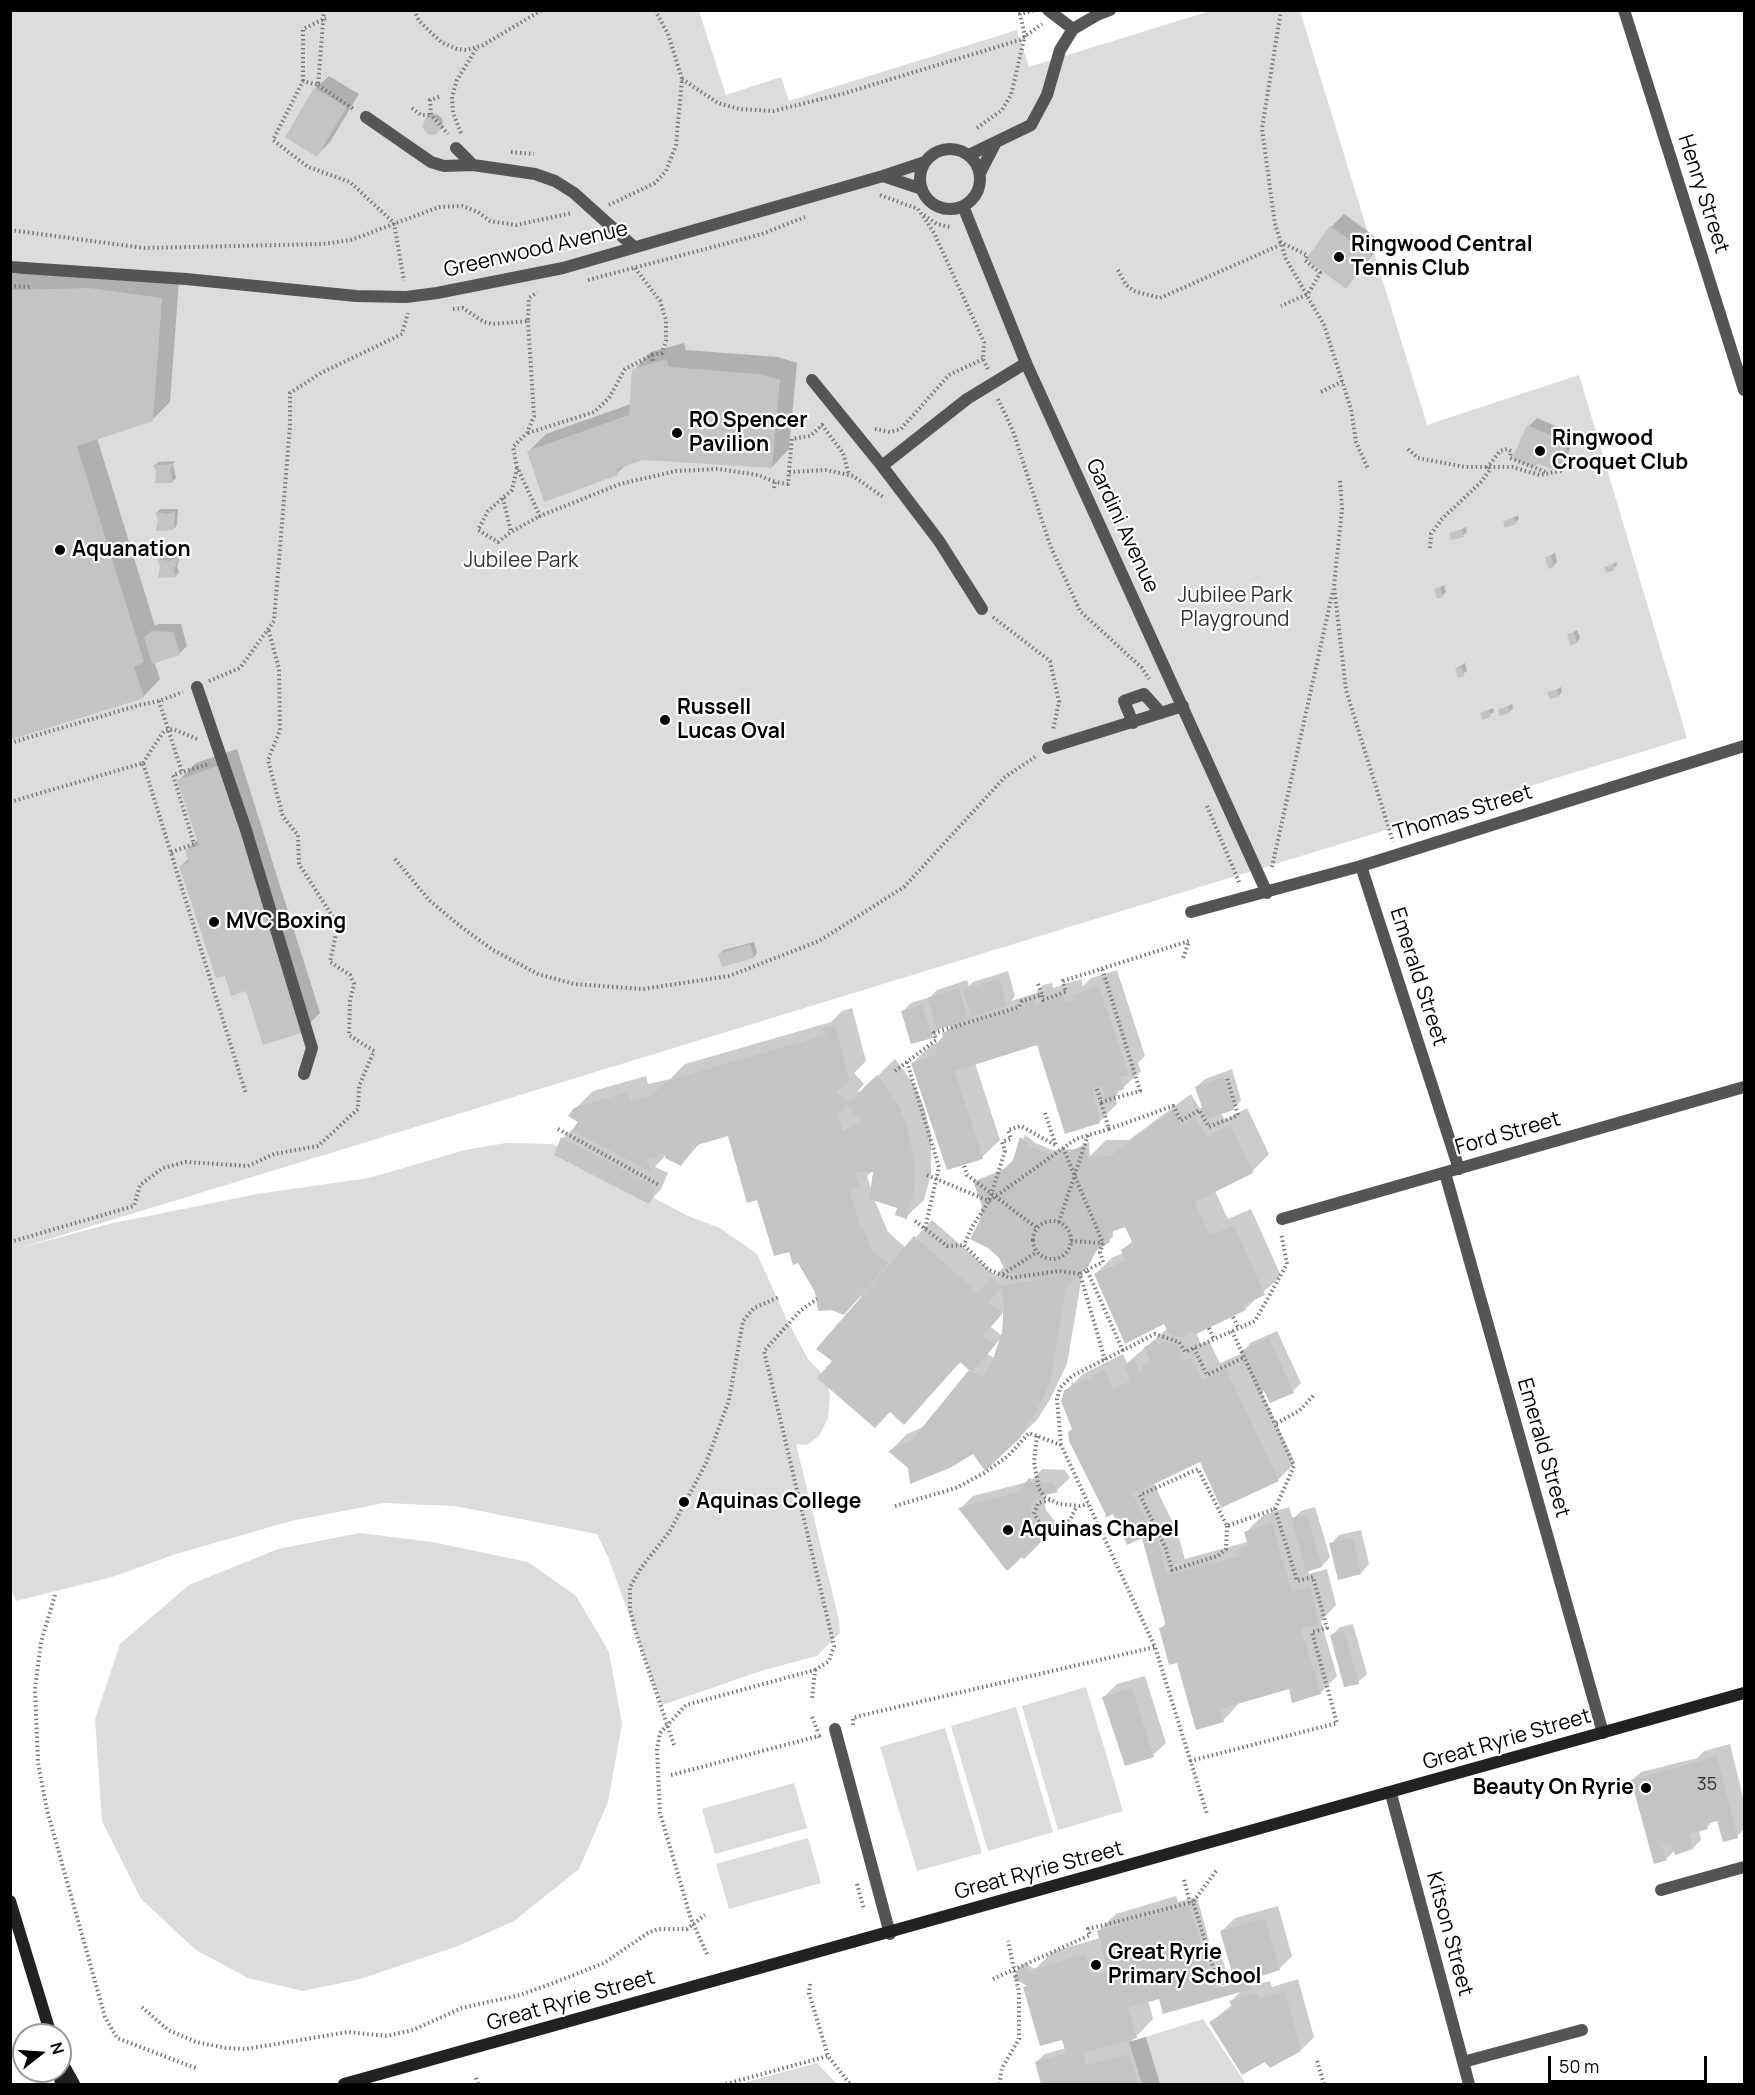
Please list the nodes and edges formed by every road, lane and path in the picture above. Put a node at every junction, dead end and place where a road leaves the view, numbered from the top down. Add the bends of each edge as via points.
1 (324, 10) edge
2 (414, 10) edge
3 (542, 10) edge
4 (655, 10) edge
5 (1034, 10) edge
6 (1110, 10) edge
7 (1281, 10) edge
8 (1624, 10) edge
9 (1050, 13) edge
10 (326, 18) junction
11 (1073, 29) junction
12 (1024, 37) junction
13 (476, 49) junction
14 (682, 79) junction
15 (303, 81) junction
16 (318, 85) junction
17 (439, 97) dead end
18 (412, 108) dead end
19 (431, 115) junction
20 (366, 117) joint
21 (977, 128) dead end
22 (462, 136) dead end
23 (996, 142) junction
24 (456, 148) joint
25 (505, 154) dead end
26 (534, 154) dead end
27 (969, 155) junction
28 (925, 162) junction
29 (473, 165) junction
30 (980, 173) junction
31 (883, 176) junction
32 (922, 189) junction
33 (872, 192) dead end
34 (963, 206) junction
35 (593, 209) junction
36 (918, 209) junction
37 (806, 217) dead end
38 (394, 223) junction
39 (950, 227) dead end
40 (10, 230) edge
41 (1280, 244) junction
42 (634, 247) junction
43 (10, 267) edge
44 (635, 268) junction
45 (1118, 270) dead end
46 (585, 281) dead end
47 (10, 286) edge
48 (39, 287) dead end
49 (544, 290) dead end
50 (1308, 294) junction
51 (406, 297) junction
52 (1281, 306) dead end
53 (441, 310) dead end
54 (419, 312) dead end
55 (408, 313) junction
56 (398, 314) dead end
57 (528, 321) junction
58 (652, 355) junction
59 (983, 359) junction
60 (653, 362) dead end
61 (1026, 363) junction
62 (812, 380) dead end
63 (1343, 381) junction
64 (993, 382) junction
65 (1744, 390) edge
66 (1321, 392) dead end
67 (838, 414) junction
68 (868, 422) dead end
69 (822, 425) junction
70 (527, 434) junction
71 (1408, 450) dead end
72 (1565, 461) dead end
73 (882, 466) junction
74 (517, 467) junction
75 (1489, 468) junction
76 (1368, 469) dead end
77 (789, 472) junction
78 (1549, 474) junction
79 (849, 475) junction
80 (1340, 481) dead end
81 (775, 482) junction
82 (774, 488) dead end
83 (503, 498) junction
84 (885, 499) dead end
85 (540, 516) junction
86 (511, 532) junction
87 (1430, 548) dead end
88 (1334, 586) junction
89 (982, 609) joint
90 (268, 628) junction
91 (1152, 685) dead end
92 (197, 687) junction
93 (159, 701) junction
94 (1183, 706) junction
95 (1161, 713) junction
96 (1133, 723) junction
97 (168, 730) junction
98 (202, 741) dead end
99 (10, 743) edge
100 (1744, 746) edge
101 (1048, 748) junction
102 (216, 761) dead end
103 (143, 763) junction
104 (182, 772) junction
105 (1204, 799) dead end
106 (10, 802) edge
107 (171, 852) junction
108 (1396, 854) junction
109 (396, 859) dead end
110 (1361, 866) junction
111 (1267, 893) junction
112 (1246, 898) junction
113 (1191, 912) dead end
114 (1183, 959) dead end
115 (1102, 968) junction
116 (1038, 984) dead end
117 (1042, 995) junction
118 (907, 1062) junction
119 (895, 1071) dead end
120 (304, 1074) dead end
121 (1227, 1078) dead end
122 (1744, 1087) edge
123 (1097, 1089) dead end
124 (246, 1094) dead end
125 (1101, 1102) junction
126 (1045, 1113) dead end
127 (1108, 1129) junction
128 (558, 1130) dead end
129 (1088, 1135) junction
130 (1055, 1145) junction
131 (1063, 1148) junction
132 (1058, 1151) junction
133 (964, 1166) dead end
134 (1459, 1169) junction
135 (1445, 1173) junction
136 (927, 1175) dead end
137 (1075, 1175) junction
138 (937, 1179) junction
139 (659, 1185) dead end
140 (993, 1195) junction
141 (989, 1201) junction
142 (1278, 1219) joint
143 (915, 1221) dead end
144 (1059, 1222) junction
145 (1037, 1228) junction
146 (925, 1229) junction
147 (1071, 1241) junction
148 (10, 1242) edge
149 (1103, 1243) junction
150 (964, 1245) junction
151 (1037, 1252) junction
152 (1087, 1270) junction
153 (1080, 1274) junction
154 (1002, 1275) junction
155 (779, 1297) dead end
156 (817, 1299) dead end
157 (1233, 1317) dead end
158 (1209, 1328) dead end
159 (1239, 1329) junction
160 (1232, 1332) junction
161 (1214, 1340) junction
162 (1194, 1348) junction
163 (1123, 1351) junction
164 (1245, 1357) junction
165 (1105, 1360) junction
166 (1315, 1394) dead end
167 (1275, 1424) junction
168 (1037, 1436) junction
169 (1061, 1445) junction
170 (1051, 1500) junction
171 (1088, 1504) junction
172 (895, 1506) dead end
173 (1077, 1506) junction
174 (1275, 1509) junction
175 (1227, 1526) junction
176 (55, 1595) dead end
177 (1155, 1647) junction
178 (814, 1670) junction
179 (1744, 1693) edge
180 (812, 1699) dead end
181 (812, 1717) dead end
182 (666, 1724) junction
183 (835, 1729) dead end
184 (1603, 1733) junction
185 (854, 1734) dead end
186 (819, 1736) junction
187 (674, 1745) dead end
188 (822, 1745) dead end
189 (1190, 1761) junction
190 (671, 1775) dead end
191 (1391, 1794) junction
192 (1207, 1814) dead end
193 (1744, 1867) edge
194 (1216, 1871) dead end
195 (1184, 1880) dead end
196 (1661, 1890) dead end
197 (10, 1901) edge
198 (1191, 1902) junction
199 (705, 1915) dead end
200 (693, 1925) junction
201 (890, 1934) junction
202 (1008, 1941) dead end
203 (707, 1954) dead end
204 (1015, 1971) junction
205 (993, 1978) dead end
206 (1218, 1983) dead end
207 (810, 1984) dead end
208 (142, 2007) dead end
209 (47, 2023) edge
210 (1582, 2030) dead end
211 (828, 2056) junction
212 (1317, 2061) dead end
213 (1463, 2062) junction
214 (198, 2069) dead end
215 (476, 2079) dead end
216 (344, 2085) edge
217 (478, 2085) edge
218 (726, 2085) edge
219 (850, 2085) edge
220 (999, 2085) edge
221 (1324, 2085) edge
222 (1469, 2085) edge

1 - 10 path
2 - 13 path via 419,21 441,42 457,49
3 - 13 path
4 - 14 path via 668,34
5 - 12 path via 1020,14
6 - 11 street
7 - 41 path via 1262,143
8 - 65 street, Henry Street
9 - 11 street
9 - 12 path
10 - 15 path via 303,29
10 - 16 path
11 - 23 street via 1060,50 1047,95 1031,125
12 - 14 path via 853,91 773,111 718,103
12 - 21 path via 1011,95 1002,110
13 - 22 path via 457,80 452,97 453,113
14 - 35 path via 676,145 666,171 648,188
15 - 16 path
15 - 38 path via 273,140 308,167 350,182
16 - 20 path
17 - 19 path via 430,100
18 - 19 path via 421,115
19 - 24 path
20 - 29 street via 431,162 444,166
23 - 27 street
23 - 30 street
24 - 29 street
25 - 26 path
27 - 28 street via 948,148 932,154
27 - 30 street
28 - 31 street, Greenwood Avenue
28 - 32 street via 920,179
29 - 35 street via 535,174 555,181
30 - 34 street via 977,192
31 - 32 street
31 - 42 street, Greenwood Avenue
32 - 34 street via 938,207
33 - 36 path
34 - 61 street, Gardini Avenue
35 - 38 path via 516,225 490,221 462,206 439,207
35 - 42 street
36 - 39 path via 929,220
36 - 59 path via 943,252 984,342
37 - 44 path via 762,234
38 - 40 path via 338,243 240,247 121,247
38 - 51 path
41 - 45 path via 1160,297 1134,291
41 - 50 path
41 - 50 path via 1307,255 1305,260 1320,273
42 - 51 street, Greenwood Avenue via 514,279
43 - 51 street, Greenwood Avenue
44 - 46 path
44 - 58 path via 660,301 666,320 662,353
47 - 48 path
49 - 57 path via 530,296
50 - 52 path
50 - 63 path via 1324,325
51 - 55 path
53 - 57 path via 463,308 492,324
54 - 55 path
55 - 56 path
55 - 90 path via 402,334 321,373 290,393 274,621
57 - 70 path via 535,401
58 - 60 path
58 - 70 path via 625,369 609,398 594,412
59 - 64 path
59 - 68 path via 949,375 901,429 876,430
61 - 64 street
61 - 94 street, Gardini Avenue
62 - 67 street
63 - 66 path
63 - 76 path via 1356,442
64 - 73 street
64 - 91 path via 1050,545 1080,611 1142,668
67 - 69 path
67 - 73 street
69 - 77 path via 810,436 792,439
69 - 79 path via 843,453
70 - 74 path via 513,447
71 - 75 path via 1418,458
72 - 78 path via 1560,471
73 - 89 street via 939,541
74 - 83 path via 512,490
74 - 85 path
75 - 78 path
75 - 78 path via 1500,451 1507,449 1511,451 1510,458
75 - 87 path via 1482,481 1442,519 1431,534
77 - 79 path via 827,470
77 - 81 path via 788,484
79 - 84 path
80 - 88 path via 1342,509
81 - 82 path
81 - 85 path via 758,475 718,469 676,471 620,484
83 - 86 path
83 - 86 path via 488,511 478,530 498,542
85 - 86 path
88 - 108 path via 1346,690
88 - 111 path
89 - 101 path via 1050,661 1059,702
90 - 92 path via 240,668
90 - 148 path via 279,669 280,730 268,760 282,817 298,835 299,864 338,925 330,962 350,975 354,984 349,1035 374,1051 359,1086 358,1109 318,1146 274,1154 248,1166 186,1162 164,1168 140,1185 134,1206
92 - 93 path
92 - 120 street via 246,830 312,1048
93 - 97 path
93 - 99 path
94 - 95 street
94 - 111 street, Gardini Avenue
95 - 96 street
95 - 96 street via 1144,693 1124,700
96 - 101 street
97 - 98 path
97 - 103 path
97 - 104 path
100 - 108 street, Thomas Street
101 - 109 path via 1005,777 904,887 819,941 729,976 643,989 574,984 538,974 493,950 460,926 429,900
102 - 104 path
103 - 106 path
103 - 107 path
104 - 107 path via 172,775 194,844
105 - 112 path
107 - 124 path
108 - 110 street, Thomas Street
110 - 111 street, Thomas Street
110 - 134 street, Emerald Street
111 - 112 street, Thomas Street
112 - 113 street, Thomas Street
114 - 115 path via 1189,941
115 - 117 path via 1062,979 1066,992 1043,999
115 - 125 path via 1140,1091
116 - 117 path
117 - 118 path via 1022,1001 1019,1007 934,1033 936,1040
118 - 119 path
118 - 138 path via 939,1167
121 - 127 path via 1238,1114 1209,1127 1199,1110 1181,1121 1173,1106
122 - 134 street, Ford Street
123 - 125 path
125 - 127 path
126 - 130 path
127 - 129 path
128 - 139 path
129 - 131 path
129 - 137 path
130 - 132 path
130 - 140 path via 1021,1126 1008,1130 1011,1139 1002,1142 1005,1151
131 - 132 path
131 - 137 path
132 - 140 path
133 - 140 path via 967,1175
134 - 135 street, Ford Street
135 - 142 street, Ford Street
135 - 184 street, Emerald Street
136 - 138 path
137 - 144 path
137 - 149 path
138 - 141 path
138 - 146 path
140 - 141 path
140 - 145 path
141 - 150 path
142 - 159 path via 1287,1264 1259,1316
143 - 146 path
144 - 145 path via 1046,1222
144 - 147 path via 1068,1229
145 - 151 path via 1033,1240
146 - 150 path via 947,1246
147 - 149 path
147 - 151 path via 1068,1251 1058,1259
149 - 152 path via 1103,1262
150 - 154 path via 989,1270
151 - 154 path
152 - 153 path
152 - 163 path
153 - 154 path via 1059,1271 1010,1278
153 - 165 path
155 - 182 path via 754,1308 743,1321 729,1400 706,1463 670,1531 630,1587 635,1630
156 - 178 path via 800,1311 764,1351 834,1646 830,1661
157 - 159 path
158 - 161 path
159 - 160 path
160 - 161 path
160 - 164 path
161 - 162 path
162 - 163 path via 1185,1352 1179,1342 1155,1334
162 - 164 path via 1207,1375
163 - 165 path
164 - 167 path
165 - 169 path via 1072,1376 1060,1388 1057,1411
166 - 167 path via 1299,1411
167 - 174 path via 1294,1467
168 - 169 path
168 - 170 path via 1036,1479
168 - 172 path via 1029,1433 1008,1456 956,1488
169 - 171 path
170 - 173 path
170 - 173 path via 1038,1503 1034,1514 1048,1529 1061,1527 1070,1520
171 - 173 path
171 - 177 path
174 - 175 path
174 - 189 path via 1297,1581 1313,1577 1328,1628 1312,1632 1338,1722
175 - 175 path via 1198,1469 1140,1495 1172,1570 1218,1556 1226,1549
176 - 214 path via 35,1689 38,1763 47,1810 105,2017 117,2038
177 - 185 path via 859,1716 853,1718
177 - 189 path
178 - 180 path
178 - 182 path via 686,1705
179 - 184 main road, Great Ryrie Street
181 - 186 path
182 - 187 path
182 - 200 path via 657,1740 660,1813
183 - 201 street
184 - 191 main road, Great Ryrie Street
186 - 188 path
186 - 190 path
189 - 192 path
191 - 201 main road, Great Ryrie Street
191 - 213 street, Kitson Street
193 - 196 street
194 - 198 path
195 - 198 path
197 - 209 main road
198 - 204 path via 1088,1929 1090,1935
198 - 206 path
199 - 200 path
200 - 203 path
200 - 208 path via 658,1929 587,1971 520,1995 462,2008 413,2030 387,2036 348,2032 246,2049 226,2048 196,2042 168,2030
201 - 216 main road, Great Ryrie Street
202 - 204 path
204 - 205 path
204 - 220 path via 1019,2039 1002,2068
207 - 211 path via 809,1993
210 - 213 street
211 - 218 path
211 - 219 path
212 - 221 path
213 - 222 street, Kitson Street
215 - 217 path

